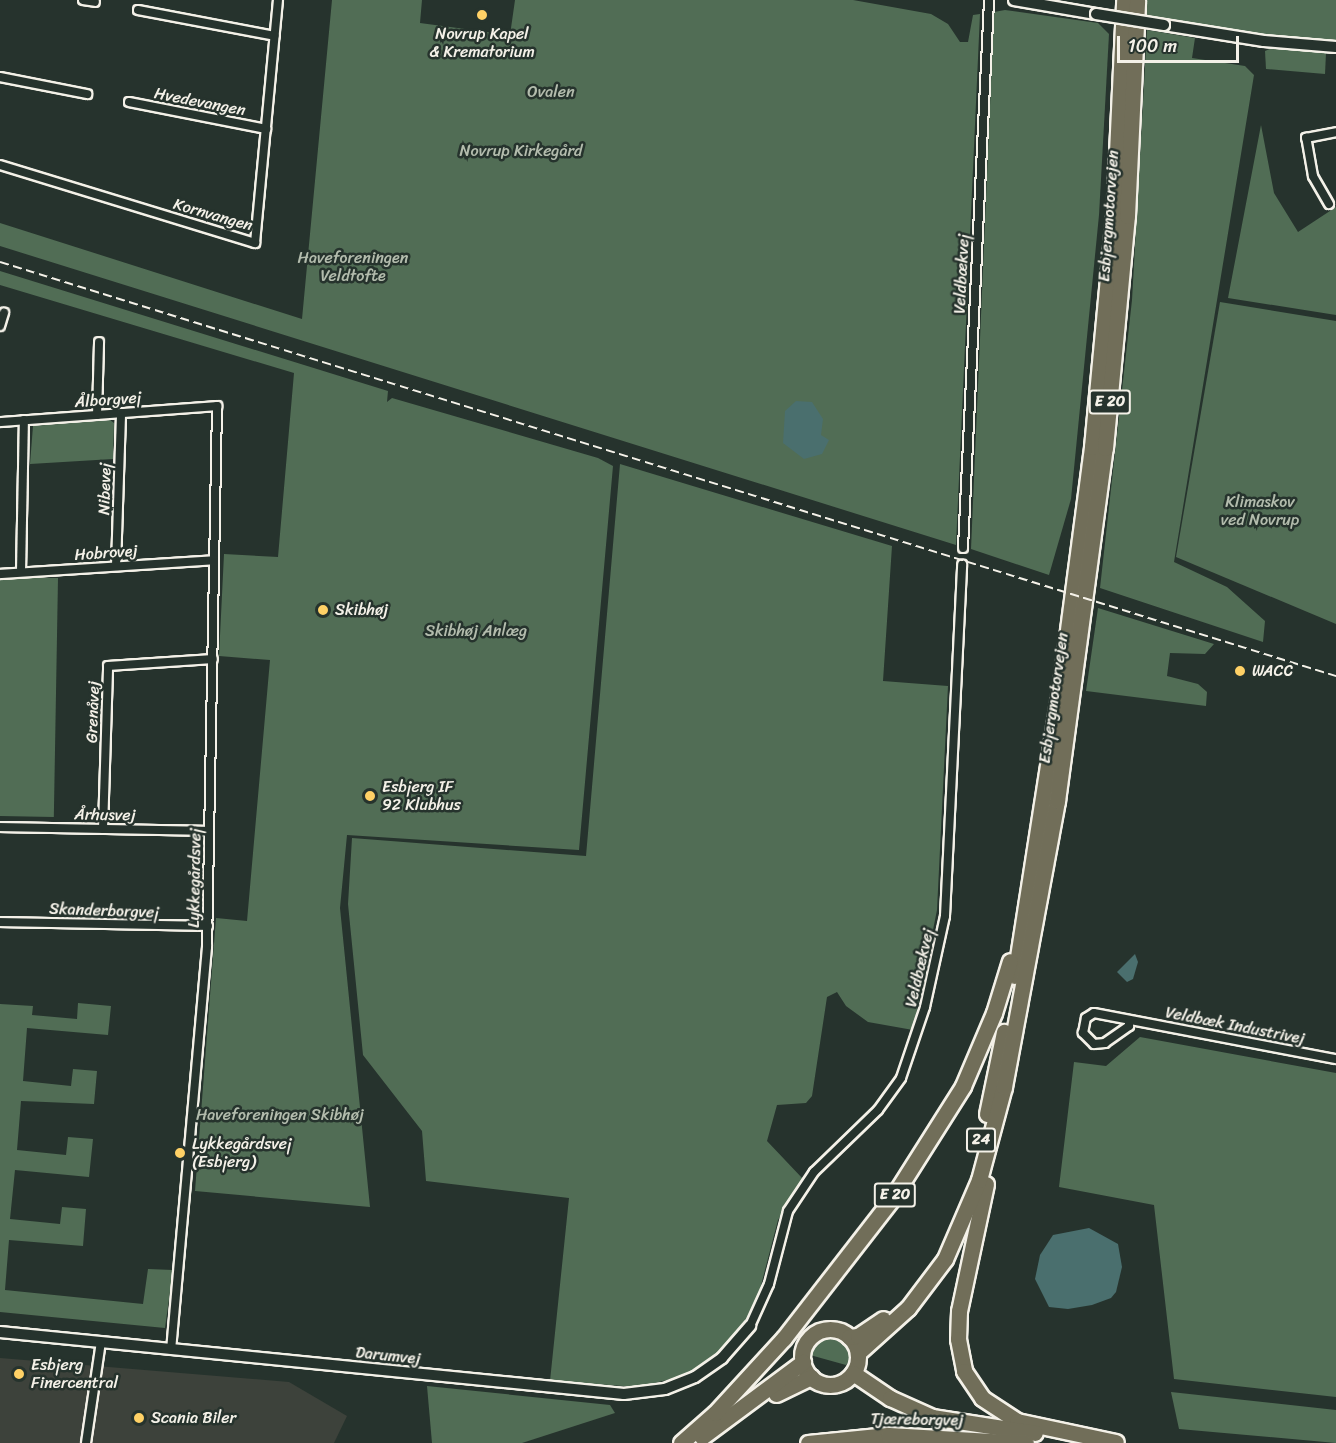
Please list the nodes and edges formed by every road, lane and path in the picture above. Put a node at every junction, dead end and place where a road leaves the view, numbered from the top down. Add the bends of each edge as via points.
1 (83, 0) edge
2 (278, 0) edge
3 (989, 0) edge
4 (1014, 0) edge
5 (1124, 0) edge
6 (1137, 0) edge
7 (95, 2) dead end
8 (138, 10) dead end
9 (275, 36) junction
10 (1336, 47) edge
11 (0, 77) edge
12 (87, 94) dead end
13 (129, 102) dead end
14 (266, 129) junction
15 (1336, 132) edge
16 (0, 165) edge
17 (1329, 204) dead end
18 (4, 314) dead end
19 (0, 326) edge
20 (99, 342) dead end
21 (217, 406) joint
22 (121, 413) junction
23 (97, 414) junction
24 (24, 420) junction
25 (0, 422) edge
26 (963, 548) dead end
27 (214, 560) junction
28 (962, 564) dead end
29 (116, 566) junction
30 (21, 572) junction
31 (0, 574) edge
32 (213, 658) junction
33 (0, 827) edge
34 (103, 829) junction
35 (209, 831) junction
36 (1026, 897) junction
37 (0, 922) edge
38 (208, 926) junction
39 (1129, 1020) junction
40 (1336, 1059) edge
41 (1004, 1087) junction
42 (750, 1326) joint
43 (0, 1332) edge
44 (849, 1337) junction
45 (101, 1342) junction
46 (171, 1349) junction
47 (858, 1353) junction
48 (803, 1362) junction
49 (850, 1376) junction
50 (811, 1377) junction
51 (1009, 1441) junction
52 (1122, 1442) edge
53 (86, 1443) edge
54 (681, 1443) edge
55 (693, 1443) edge
56 (708, 1443) edge
57 (808, 1443) edge
58 (1027, 1443) edge

1 - 7 street
2 - 9 street, Kornvangen
3 - 26 street, Veldbækvej
4 - 10 street, bridge via 1264,42
5 - 36 highway, Esbjergmotorvejen / E 20 via 1117,170 1099,386 1062,675
6 - 41 highway, Esbjergmotorvejen / E 20 via 1127,216 1105,448 1057,801
8 - 9 street
9 - 14 street, Kornvangen
11 - 12 street
13 - 14 street, Hvedevangen
14 - 16 street, Kornvangen via 255,243
15 - 17 street via 1306,138 1312,177
18 - 19 street
20 - 23 street
21 - 22 street, Ålborgvej
21 - 27 street, Lykkegårdsvej
22 - 23 street, Ålborgvej
22 - 29 street, Nibevej
23 - 24 street, Ålborgvej
24 - 25 street, Ålborgvej
24 - 30 street
27 - 29 street, Hobrovej
27 - 32 street, Lykkegårdsvej
28 - 42 street, Veldbækvej via 945,916 925,1007 901,1078 878,1110 814,1172 788,1211 769,1284
29 - 30 street, Hobrovej
30 - 31 street, Hobrovej
32 - 34 street, Grenåvej via 108,666
32 - 35 street, Lykkegårdsvej
33 - 34 street, Århusvej
34 - 35 street, Århusvej
35 - 38 street, Lykkegårdsvej
36 - 44 highway, Esbjergmotorvejen / 24 via 993,1087 966,1190 949,1232 924,1274 882,1319 858,1336
36 - 54 highway, E 20 via 994,1013 963,1086 933,1137 872,1227 806,1312 722,1406
37 - 38 street, Skanderborgvej
38 - 46 street, Lykkegårdsvej via 201,1049
39 - 39 street, Veldbæk Industrivej via 1129,1026 1105,1043 1094,1044 1083,1033 1084,1020 1090,1014
39 - 40 street, Veldbæk Industrivej
41 - 47 highway, Esbjergmotorvejen / E 20 via 979,1180 945,1259 908,1308
41 - 52 highway via 959,1311 957,1339 964,1371 982,1398 1017,1421
42 - 46 street, Darumvej via 732,1349 702,1373 665,1389 632,1394
43 - 45 street, Darumvej
44 - 47 highway
44 - 48 highway via 836,1330 820,1331 808,1340
45 - 46 street, Darumvej
45 - 53 street
47 - 49 highway
48 - 50 highway
48 - 55 highway
49 - 50 highway via 829,1385
49 - 51 highway via 883,1404 923,1422
49 - 52 highway via 908,1408 957,1424
50 - 56 highway via 778,1393
51 - 57 highway, Tjæreborgvej via 888,1435
51 - 58 highway, Tjæreborgvej

